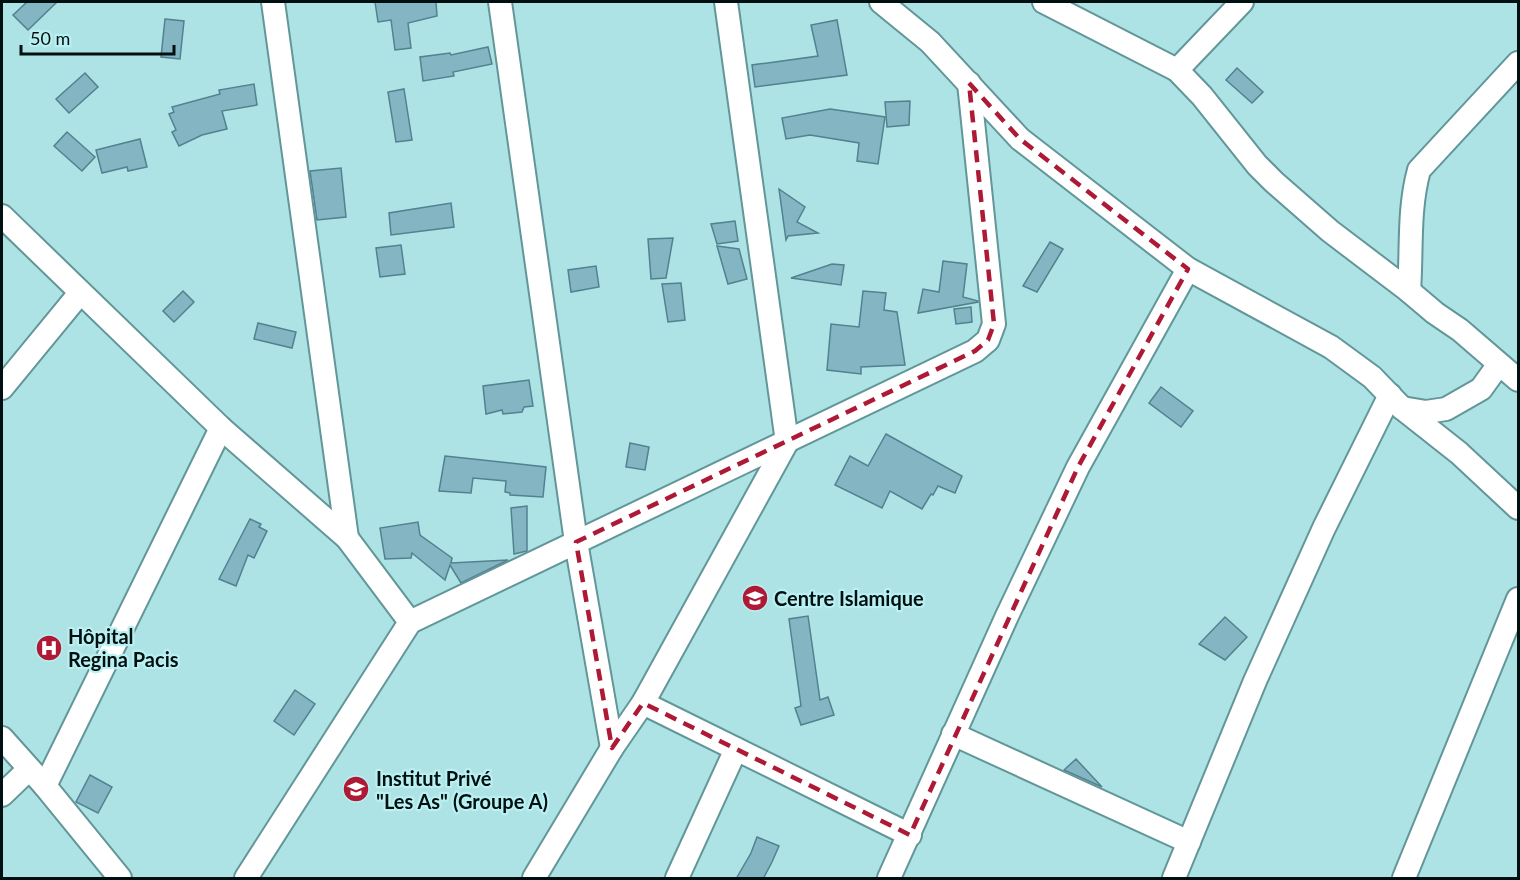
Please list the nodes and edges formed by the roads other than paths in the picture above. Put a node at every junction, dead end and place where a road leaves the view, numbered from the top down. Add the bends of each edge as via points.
1 (273, 2) edge
2 (500, 2) edge
3 (726, 2) edge
4 (882, 2) edge
5 (1044, 2) edge
6 (1242, 2) edge
7 (1517, 67) edge
8 (1177, 70) junction
9 (969, 83) junction
10 (2, 216) edge
11 (1188, 269) junction
12 (1409, 291) junction
13 (80, 293) junction
14 (1500, 364) junction
15 (1518, 380) edge
16 (2, 388) edge
17 (1396, 402) junction
18 (221, 428) junction
19 (787, 442) junction
20 (1518, 508) edge
21 (347, 538) junction
22 (576, 542) junction
23 (1518, 599) edge
24 (410, 622) junction
25 (643, 703) junction
26 (953, 734) junction
27 (2, 738) edge
28 (612, 748) junction
29 (736, 749) junction
30 (30, 769) junction
31 (45, 786) junction
32 (2, 795) edge
33 (910, 835) junction
34 (1189, 842) junction
35 (120, 879) edge
36 (246, 879) edge
37 (534, 879) edge
38 (677, 879) edge
39 (889, 879) edge
40 (1174, 879) edge
41 (1404, 879) edge

1 - 21 street
2 - 22 street
3 - 19 street
4 - 9 street via 930,42
5 - 8 street
6 - 8 street
7 - 12 street via 1419,171 1411,215
8 - 12 street via 1274,182
9 - 11 street via 1020,139
9 - 19 street via 994,324 988,340 975,351
10 - 13 street
11 - 17 street via 1330,347 1372,377
11 - 26 street via 1078,467
12 - 14 street
13 - 16 street
13 - 18 street
14 - 15 street
14 - 17 street via 1481,389 1446,409 1426,412
17 - 20 street
17 - 34 street via 1324,528
18 - 21 street
18 - 31 street
19 - 22 street
19 - 25 street
21 - 24 street
22 - 24 street
22 - 28 street
23 - 41 street
24 - 36 street
25 - 28 street
25 - 29 street
26 - 33 street
26 - 34 street
27 - 30 street
28 - 37 street
29 - 33 street
29 - 38 street
30 - 31 street
30 - 32 street
31 - 35 street
33 - 39 street
34 - 40 street

